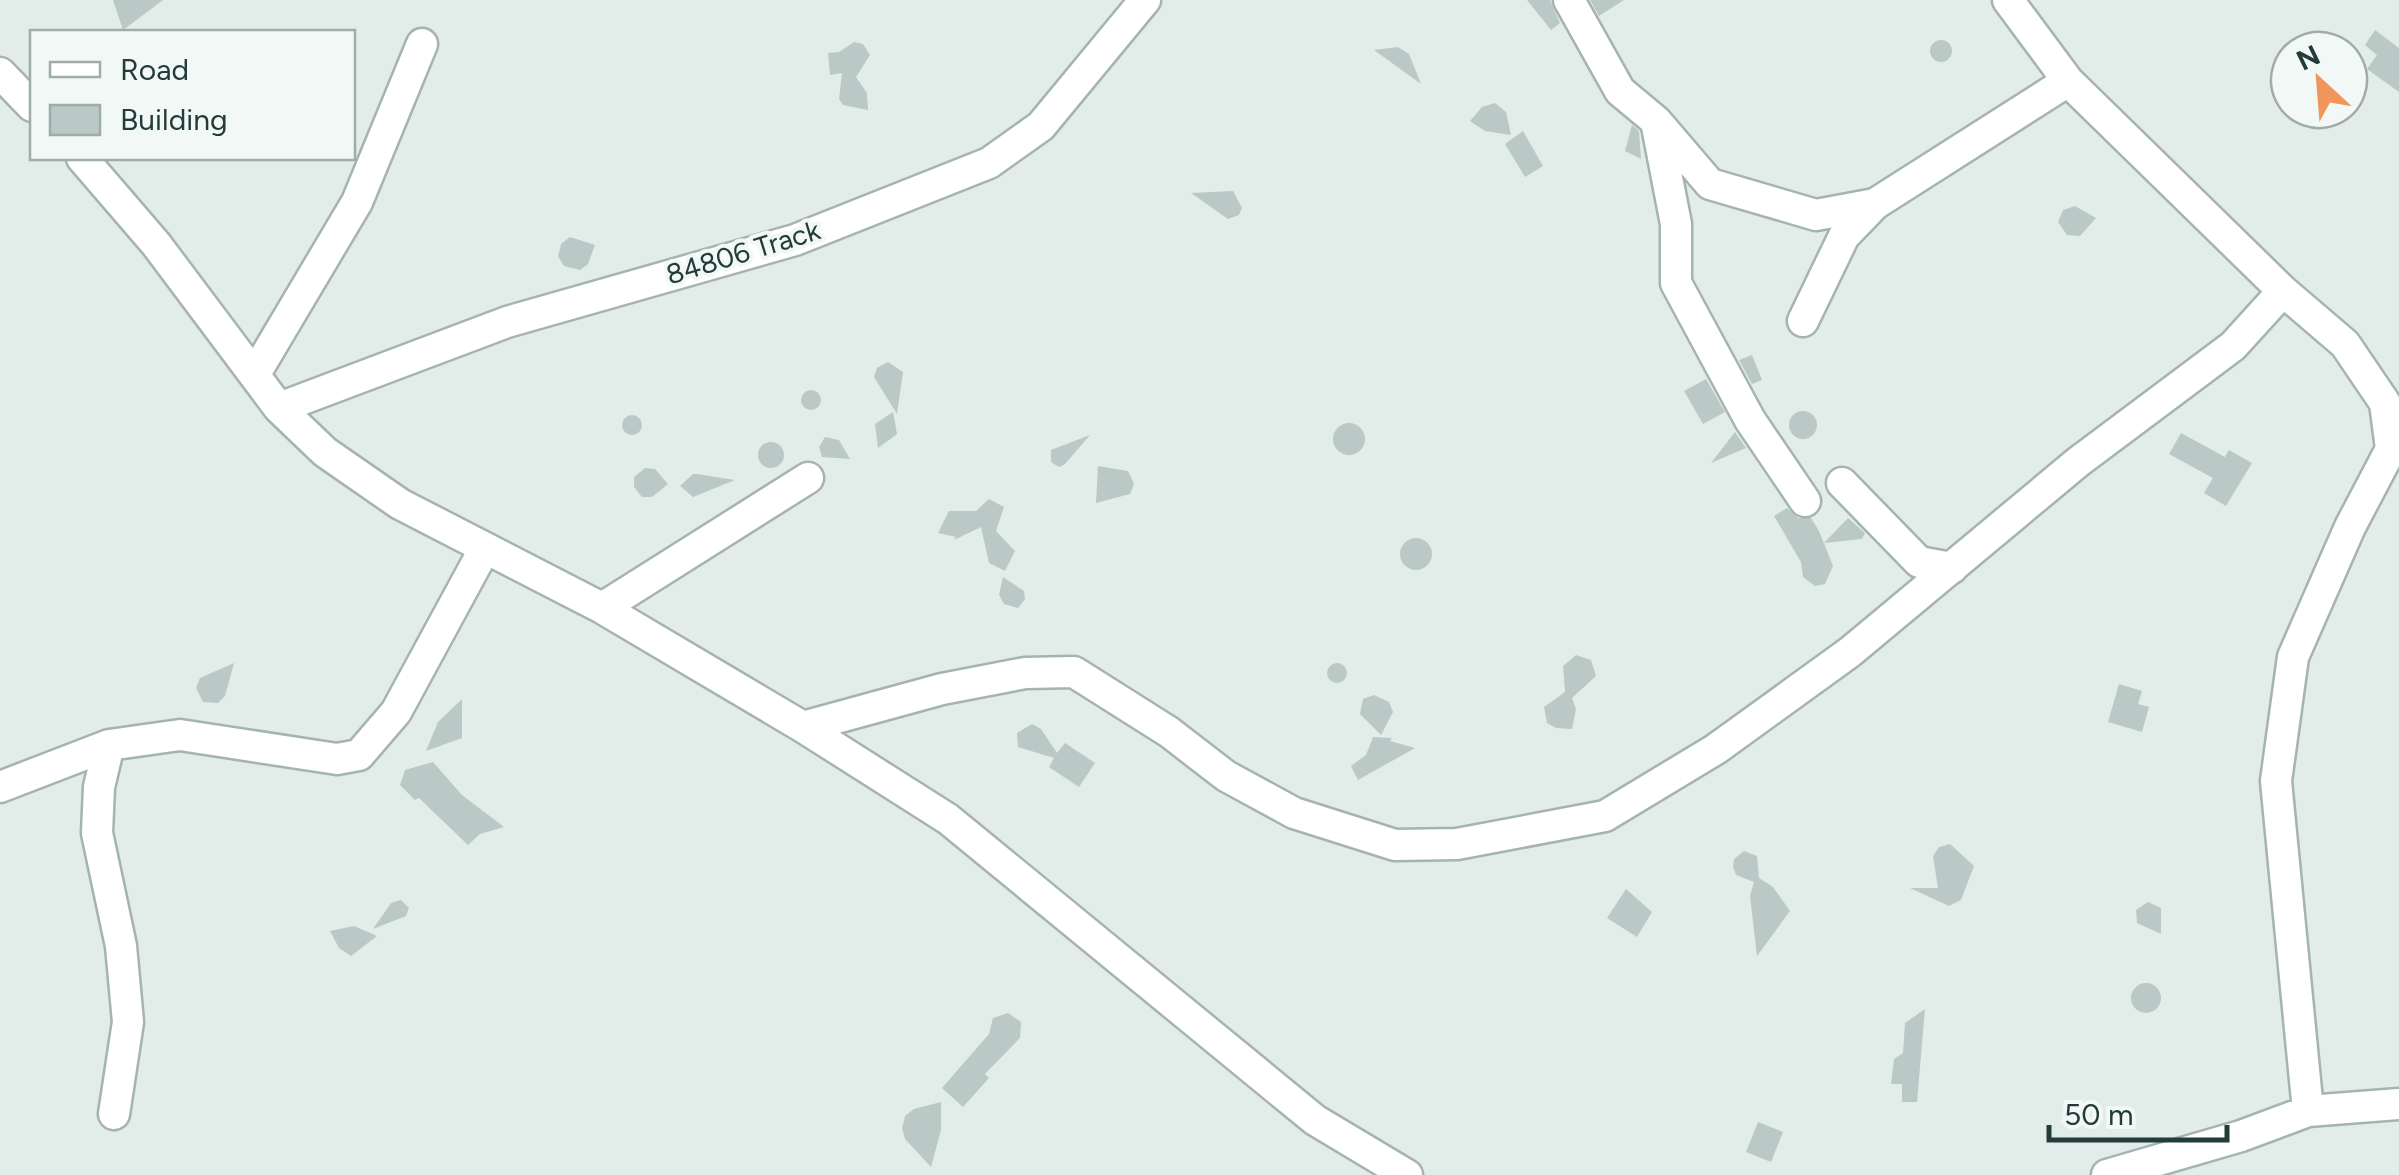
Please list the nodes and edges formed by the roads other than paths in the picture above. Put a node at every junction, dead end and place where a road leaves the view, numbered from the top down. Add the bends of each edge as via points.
1 (1145, 0) edge
2 (1568, 0) edge
3 (2008, 0) edge
4 (422, 44) dead end
5 (0, 74) edge
6 (2068, 82) junction
7 (30, 104) edge
8 (1656, 121) junction
9 (84, 160) edge
10 (1875, 204) junction
11 (2283, 291) junction
12 (1803, 321) dead end
13 (256, 372) junction
14 (2392, 394) edge
15 (279, 408) junction
16 (2395, 452) edge
17 (808, 478) dead end
18 (1842, 483) dead end
19 (1804, 501) dead end
20 (485, 548) junction
21 (1952, 568) junction
22 (602, 608) junction
23 (803, 727) junction
24 (109, 745) junction
25 (0, 787) edge
26 (2399, 1104) edge
27 (2308, 1111) junction
28 (114, 1114) dead end
29 (1407, 1175) edge
30 (2107, 1175) edge

1 - 15 street, 84806 Track via 1041,126 989,163 795,240 507,322
2 - 8 street via 1620,90
3 - 6 street
4 - 13 street via 357,202
5 - 7 street
6 - 10 street
6 - 11 street
8 - 10 street via 1710,184 1816,216
8 - 19 street via 1676,224 1676,283 1750,420
9 - 13 street
10 - 12 street via 1844,236
11 - 14 street
11 - 21 street via 2233,346 2078,462
13 - 15 street
14 - 16 street
15 - 20 street via 326,452 400,504
16 - 27 street via 2350,526 2294,657 2276,781
17 - 22 street
18 - 21 street via 1919,562
20 - 22 street
20 - 24 street via 396,712 359,755 337,759 180,736
21 - 23 street via 1850,652 1658,787 1605,816 1457,844 1395,845 1294,813 1226,776 1074,672 1025,672 942,688
22 - 23 street
23 - 29 street via 948,819 1315,1120
24 - 25 street
24 - 28 street via 96,833 128,1022
26 - 27 street
27 - 30 street

